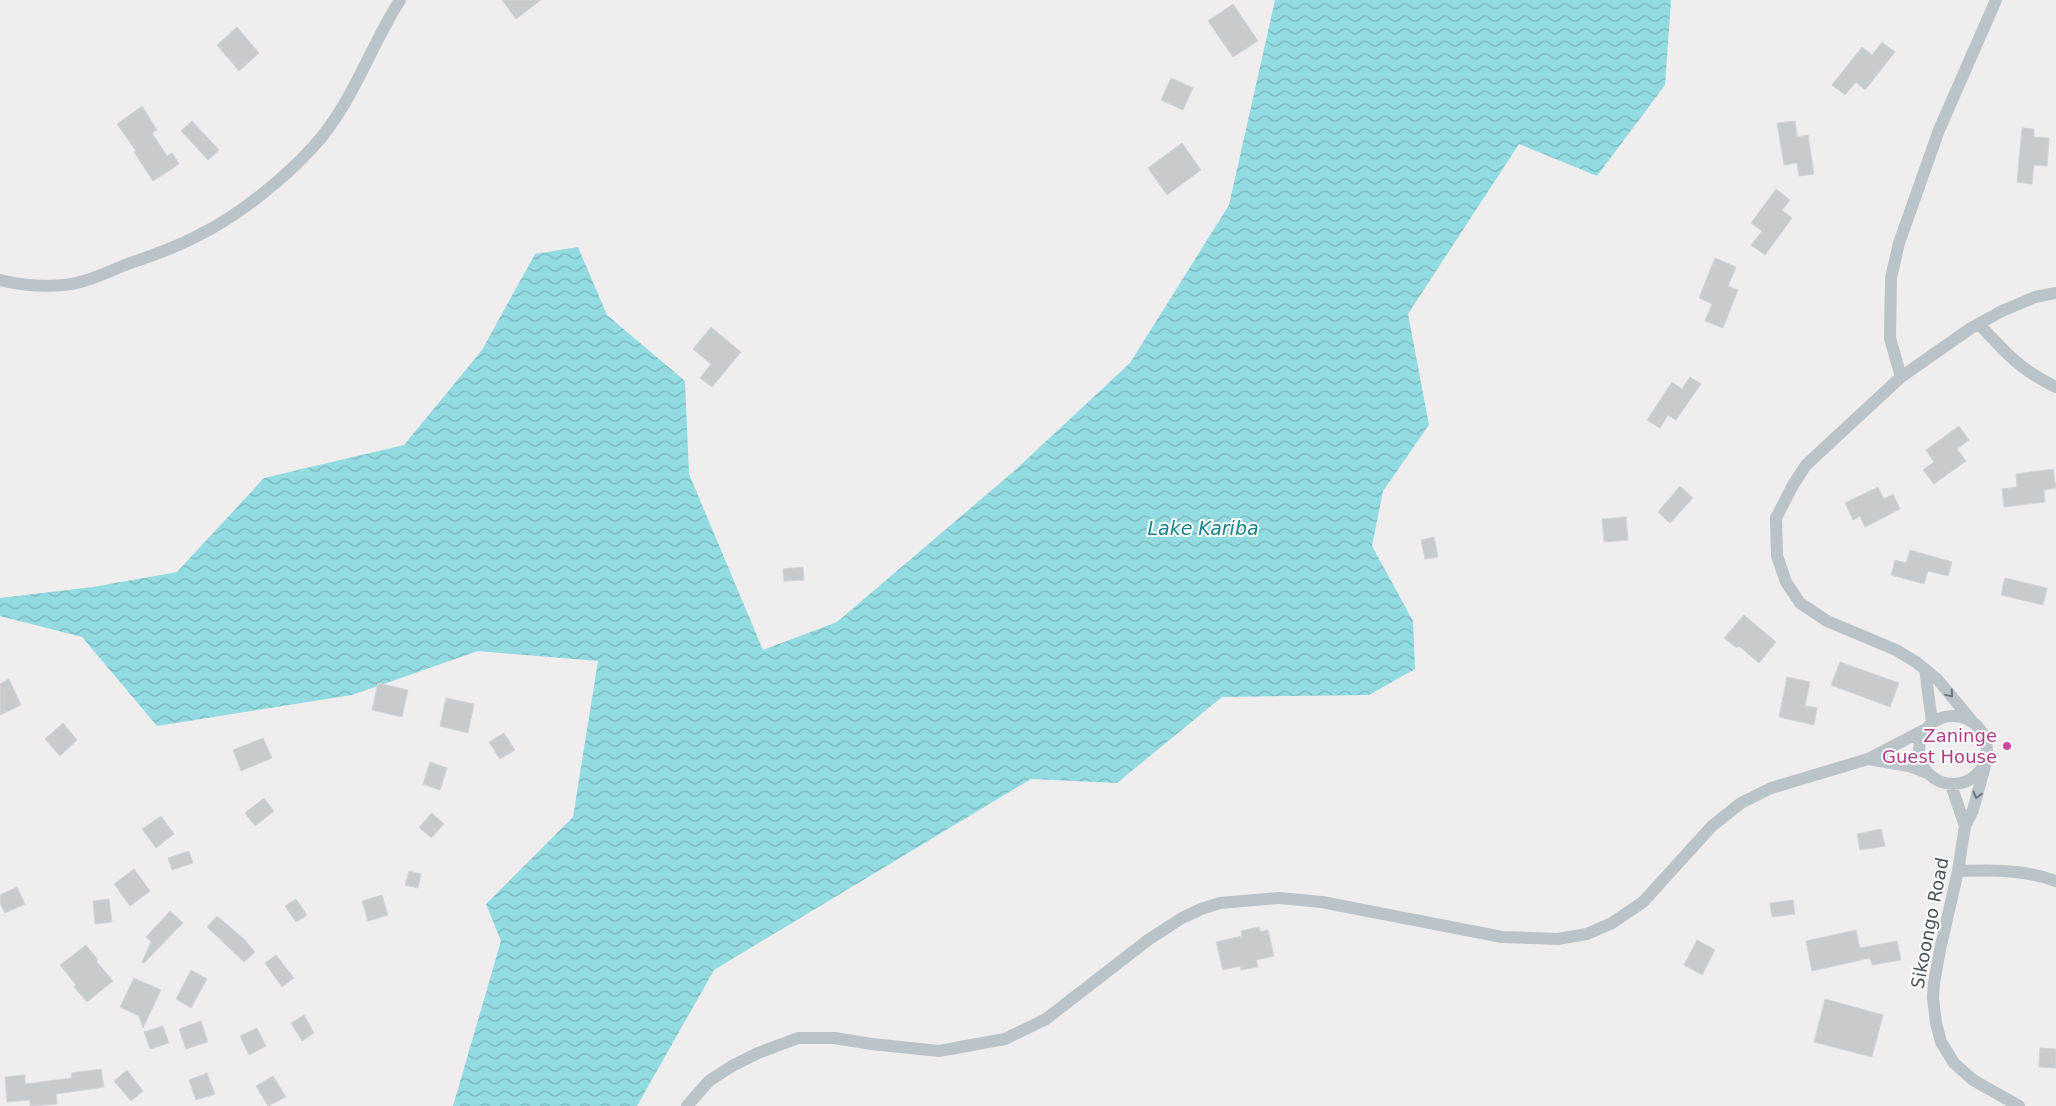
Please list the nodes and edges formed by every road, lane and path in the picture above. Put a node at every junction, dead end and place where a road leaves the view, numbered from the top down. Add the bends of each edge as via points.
1 (400, 0) edge
2 (1996, 0) edge
3 (0, 280) edge
4 (2056, 293) edge
5 (1979, 324) junction
6 (1901, 377) junction
7 (2056, 386) edge
8 (1925, 669) junction
9 (1972, 721) junction
10 (1928, 726) junction
11 (1868, 759) junction
12 (1986, 762) junction
13 (1927, 773) junction
14 (1951, 784) junction
15 (1965, 826) junction
16 (1958, 871) junction
17 (2056, 881) edge
18 (687, 1106) edge
19 (2019, 1106) edge

1 - 3 street via 333,120 314,146 250,202 201,234 89,279 66,285 35,286
2 - 6 street via 1939,130 1899,243 1891,278 1890,338
4 - 5 street via 2035,297
5 - 6 street
5 - 7 street via 2012,360
6 - 8 street via 1806,465 1776,518 1777,556 1786,582 1800,603 1827,621 1896,650
8 -> 9 street
8 - 10 street
9 - 10 street via 1952,715
9 - 12 street via 1986,739
10 - 11 street
10 - 13 street via 1918,752
11 - 13 street via 1909,766
11 - 18 street via 1771,788 1741,804 1712,826 1643,902 1612,923 1587,934 1558,939 1502,937 1322,902 1279,898 1220,903 1200,909 1162,931 1046,1019 1005,1038 939,1051 834,1038 798,1038 732,1066 710,1081
12 - 14 street via 1972,779
12 -> 15 street via 1973,810
13 - 14 street via 1938,781
14 - 15 street
15 - 16 street, Sikoongo Road
16 - 17 street via 2006,870 2037,874
16 - 19 street, Sikoongo Road via 1934,983 1936,1023 1941,1042 1954,1063 1973,1080

